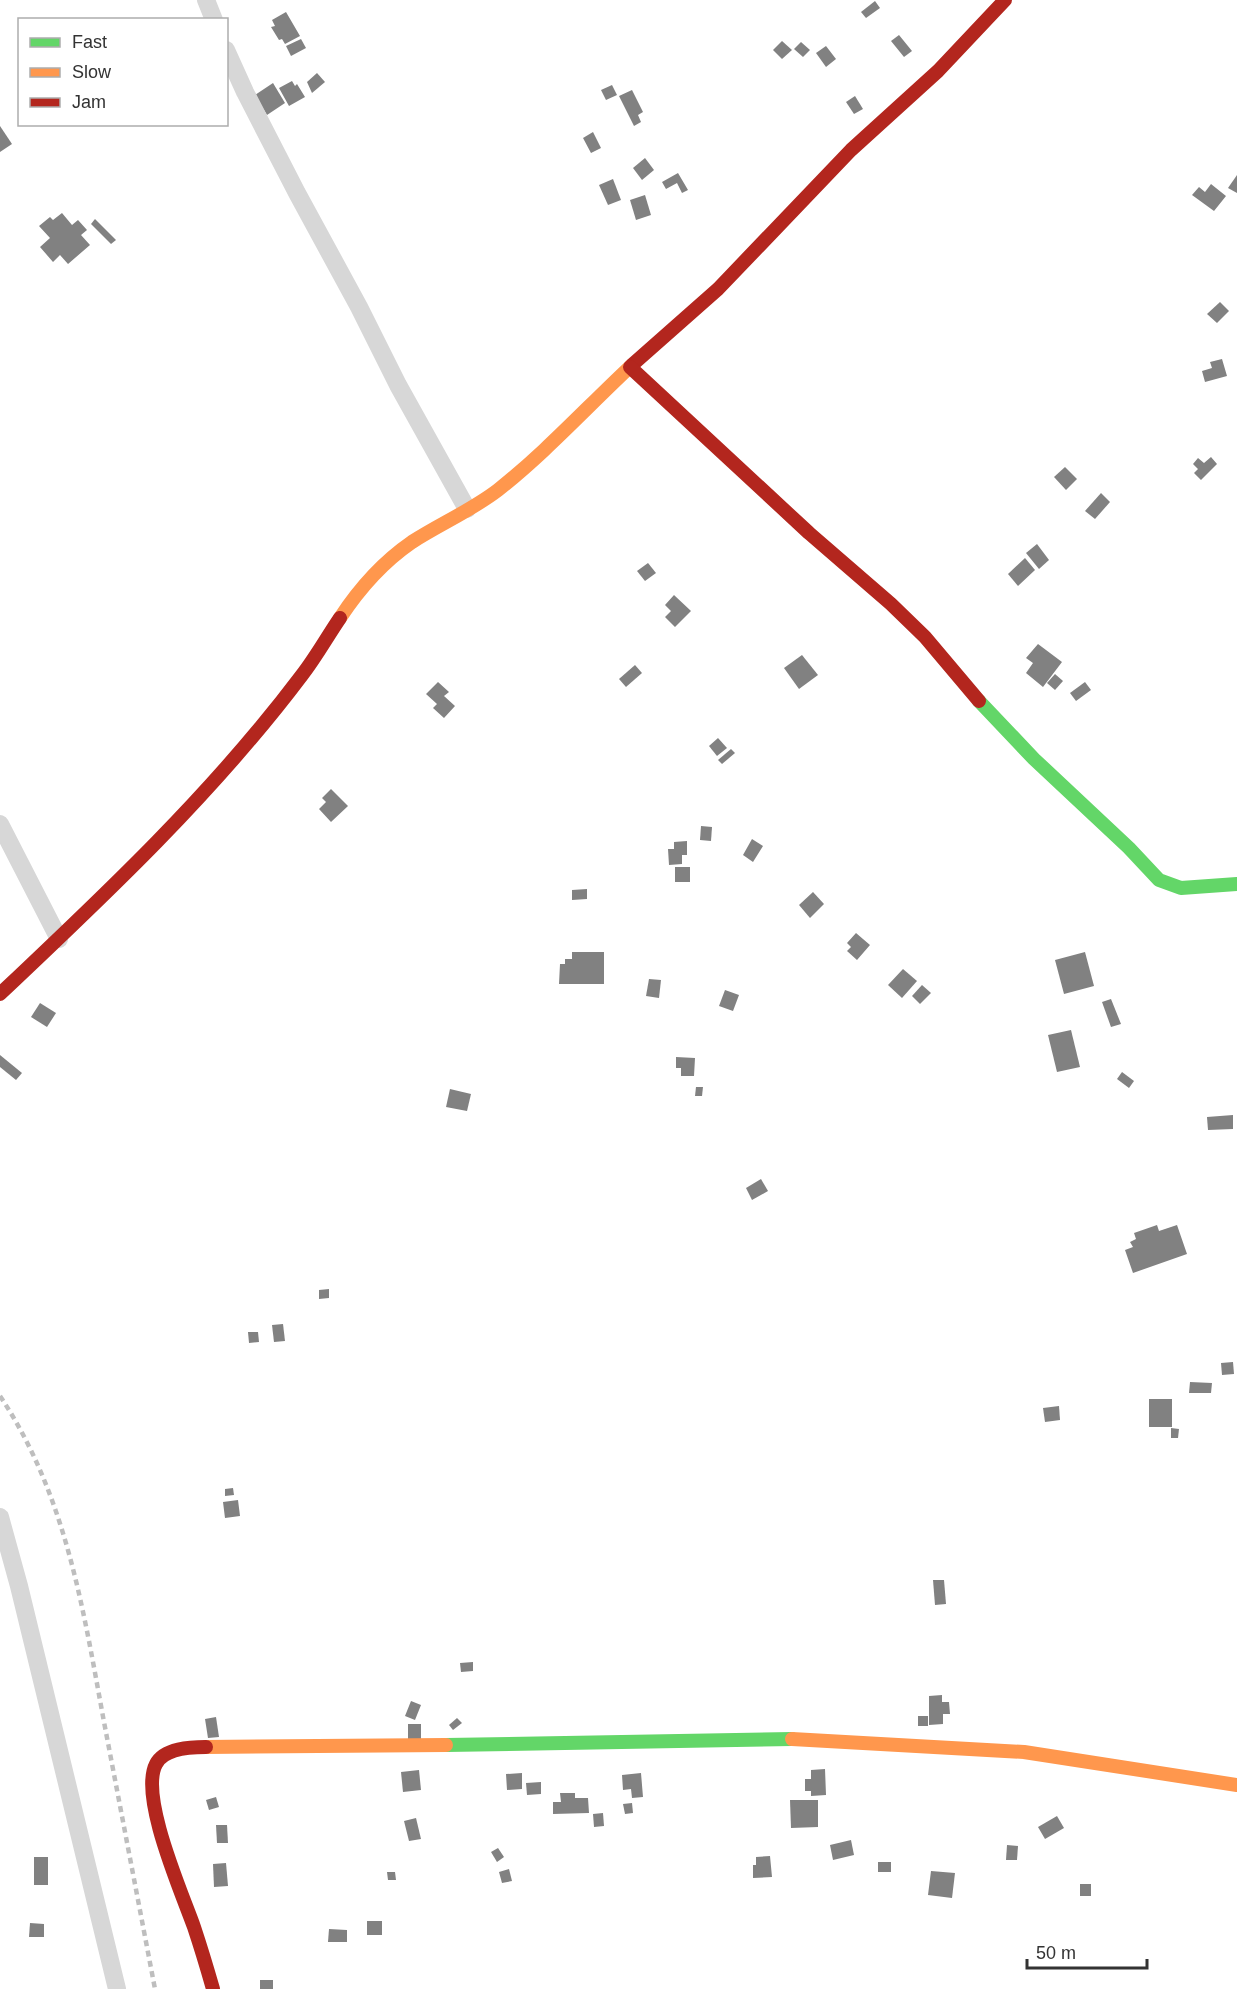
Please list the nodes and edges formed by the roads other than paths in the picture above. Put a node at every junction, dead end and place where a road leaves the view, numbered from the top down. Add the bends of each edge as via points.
1 (206, 0) edge
2 (1005, 0) edge
3 (213, 18) edge
4 (228, 54) edge
5 (630, 367) junction
6 (467, 509) junction
7 (0, 824) edge
8 (1237, 884) edge
9 (59, 939) junction
10 (0, 994) edge
11 (0, 1517) edge
12 (1237, 1785) edge
13 (117, 1989) edge
14 (213, 1989) edge

1 - 3 street
2 - 5 street via 938,71 851,150 718,289
4 - 6 street via 297,193
5 - 6 street via 537,458
5 - 8 street via 891,604 1034,759 1160,880 1181,888
6 - 9 street via 385,563 350,603 303,674 247,744 118,883
7 - 9 street
9 - 10 street
11 - 13 street
12 - 14 street via 1024,1752 792,1739 176,1749 163,1755 152,1773 155,1807

